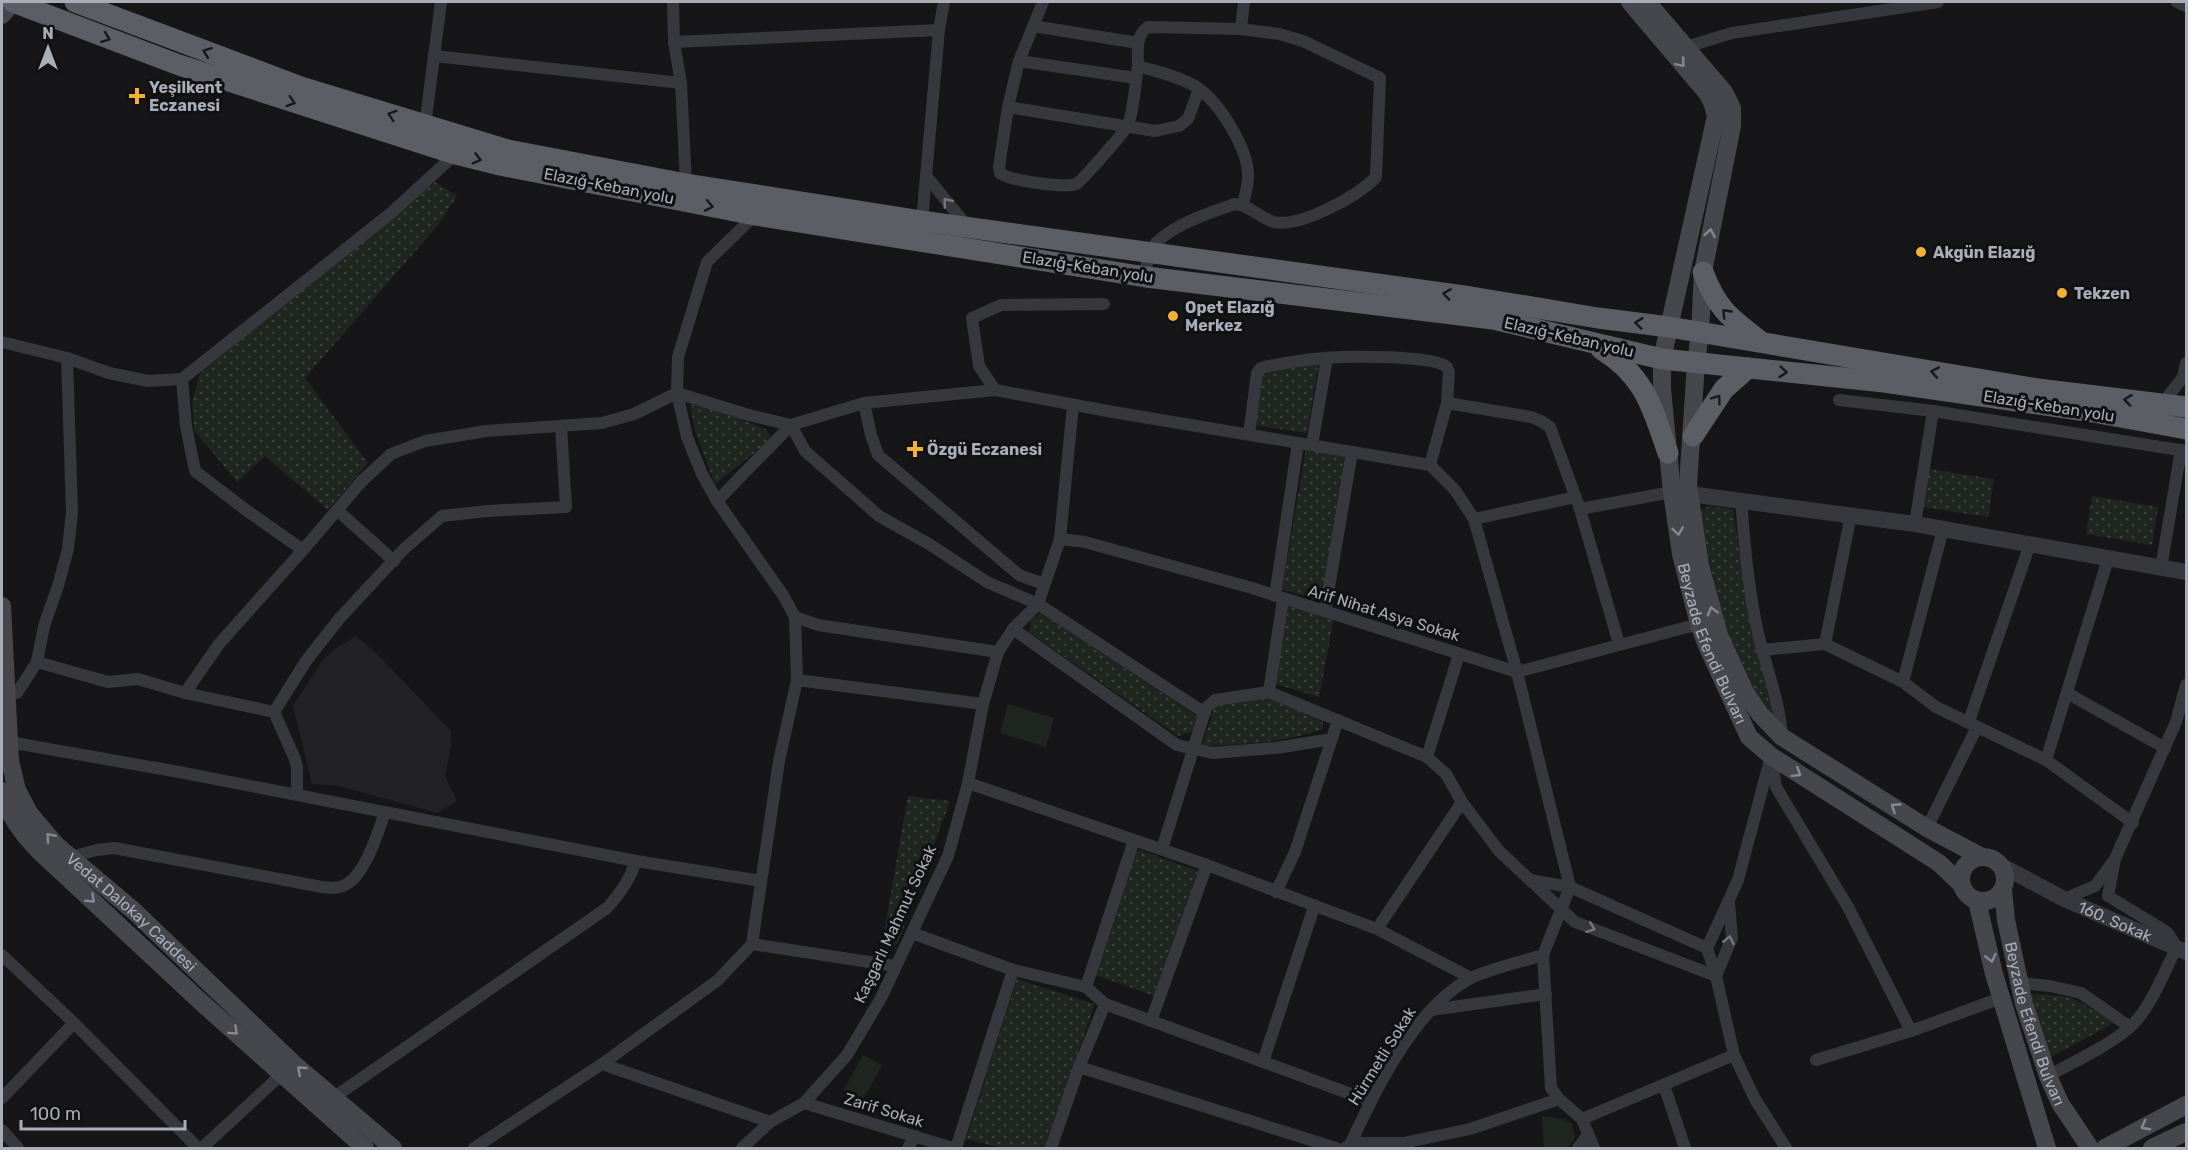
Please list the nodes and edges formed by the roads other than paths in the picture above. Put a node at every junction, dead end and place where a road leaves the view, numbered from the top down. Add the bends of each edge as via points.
1 (13, 2) edge
2 (75, 2) edge
3 (441, 2) edge
4 (673, 2) edge
5 (944, 2) edge
6 (1043, 2) edge
7 (1244, 2) edge
8 (1630, 2) edge
9 (1647, 2) edge
10 (1938, 2) edge
11 (2177, 2) edge
12 (2187, 6) edge
13 (101, 8) edge
14 (2, 15) edge
15 (1033, 26) junction
16 (1241, 29) junction
17 (939, 30) junction
18 (674, 42) junction
19 (1138, 43) junction
20 (1686, 47) junction
21 (434, 56) junction
22 (1019, 61) junction
23 (1137, 72) junction
24 (681, 83) junction
25 (1199, 89) junction
26 (1008, 106) junction
27 (425, 126) junction
28 (1128, 127) junction
29 (452, 153) junction
30 (927, 177) junction
31 (686, 184) junction
32 (1243, 204) junction
33 (755, 215) junction
34 (922, 220) junction
35 (968, 227) junction
36 (1149, 253) junction
37 (1703, 272) junction
38 (1146, 277) junction
39 (1104, 304) dead end
40 (1669, 327) junction
41 (1700, 333) junction
42 (1587, 341) junction
43 (2, 342) edge
44 (1763, 343) junction
45 (68, 358) junction
46 (1327, 358) junction
47 (1662, 359) junction
48 (1696, 363) junction
49 (2187, 363) edge
50 (1748, 368) junction
51 (182, 379) junction
52 (995, 390) junction
53 (677, 393) junction
54 (1839, 400) dead end
55 (864, 403) junction
56 (1447, 403) junction
57 (2162, 404) junction
58 (1073, 405) junction
59 (2187, 407) edge
60 (1933, 411) junction
61 (791, 425) junction
62 (561, 426) junction
63 (2187, 429) edge
64 (1248, 435) junction
65 (1693, 436) junction
66 (1298, 443) junction
67 (1312, 445) junction
68 (2184, 451) edge
69 (1352, 452) junction
70 (1668, 453) junction
71 (1430, 465) junction
72 (1681, 493) junction
73 (717, 501) junction
74 (1741, 501) junction
75 (1578, 503) junction
76 (337, 510) junction
77 (1851, 515) junction
78 (1474, 519) junction
79 (1915, 524) junction
80 (1943, 529) junction
81 (1059, 539) junction
82 (2030, 544) junction
83 (303, 550) junction
84 (2108, 559) junction
85 (394, 561) junction
86 (2161, 567) junction
87 (2187, 572) edge
88 (1044, 584) junction
89 (1279, 597) junction
90 (1038, 604) junction
91 (2, 606) edge
92 (1325, 611) junction
93 (795, 617) junction
94 (1699, 624) junction
95 (1013, 629) junction
96 (1619, 644) junction
97 (1825, 644) junction
98 (1762, 650) junction
99 (998, 652) junction
100 (1459, 654) junction
101 (37, 662) junction
102 (1517, 672) junction
103 (797, 680) junction
104 (1903, 682) junction
105 (2187, 685) edge
106 (1269, 692) junction
107 (7, 693) junction
108 (185, 693) junction
109 (2067, 693) junction
110 (983, 704) junction
111 (274, 712) junction
112 (1205, 713) junction
113 (1338, 720) junction
114 (1973, 724) junction
115 (2181, 724) edge
116 (1782, 737) junction
117 (1332, 739) junction
118 (6, 741) edge
119 (1193, 748) junction
120 (2164, 748) junction
121 (1771, 756) junction
122 (1427, 757) junction
123 (2046, 760) junction
124 (968, 783) junction
125 (1776, 787) junction
126 (1763, 788) junction
127 (2, 791) edge
128 (297, 795) junction
129 (1462, 802) junction
130 (385, 812) junction
131 (2133, 823) junction
132 (1927, 828) junction
133 (1134, 840) junction
134 (1162, 849) junction
135 (70, 857) junction
136 (1982, 857) junction
137 (2115, 859) junction
138 (636, 861) junction
139 (1207, 865) junction
140 (2002, 866) junction
141 (1529, 880) junction
142 (760, 881) junction
143 (1961, 884) junction
144 (1570, 887) junction
145 (2004, 887) junction
146 (2044, 888) junction
147 (1276, 892) junction
148 (2064, 899) junction
149 (1977, 901) junction
150 (1729, 902) junction
151 (1314, 907) junction
152 (1562, 909) junction
153 (1377, 929) junction
154 (912, 933) junction
155 (752, 944) junction
156 (1707, 948) junction
157 (2182, 950) edge
158 (1543, 955) junction
159 (4, 963) edge
160 (895, 966) junction
161 (1013, 970) junction
162 (1716, 976) junction
163 (1471, 978) junction
164 (2020, 982) junction
165 (1086, 987) junction
166 (1546, 994) junction
167 (2001, 998) junction
168 (1105, 1004) junction
169 (1431, 1010) junction
170 (1151, 1022) junction
171 (74, 1023) junction
172 (2130, 1027) junction
173 (1911, 1031) junction
174 (1734, 1055) junction
175 (1816, 1060) dead end
176 (1263, 1062) junction
177 (602, 1064) junction
178 (1079, 1067) junction
179 (282, 1074) junction
180 (2048, 1076) junction
181 (1664, 1085) junction
182 (2, 1098) edge
183 (333, 1098) junction
184 (1558, 1099) junction
185 (1370, 1101) junction
186 (804, 1103) junction
187 (2187, 1105) edge
188 (1582, 1119) junction
189 (770, 1122) junction
190 (2, 1130) edge
191 (2187, 1132) edge
192 (1588, 1135) junction
193 (915, 1136) junction
194 (10, 1144) edge
195 (1348, 1146) edge
196 (476, 1148) edge
197 (200, 1149) edge
198 (364, 1149) edge
199 (393, 1149) edge
200 (742, 1149) edge
201 (908, 1149) edge
202 (954, 1149) edge
203 (1051, 1149) edge
204 (1336, 1149) edge
205 (1578, 1149) edge
206 (1594, 1149) edge
207 (1685, 1149) edge
208 (1786, 1149) edge
209 (2047, 1149) edge
210 (2090, 1149) edge
211 (2105, 1149) edge
212 (2152, 1149) edge

1 - 14 main road
1 -> 29 highway, Elazığ-Keban yolu via 179,65
2 - 13 highway, Elazığ-Keban yolu
3 - 21 street
4 - 18 street
5 - 17 street
6 - 15 street
7 - 16 street
8 -> 40 main road, Beyzade Efendi Bulvarı via 1707,93 1716,111
9 - 20 main road, Beyzade Efendi Bulvarı
10 - 20 street via 1732,33
11 - 12 street
27 -> 13 highway, Elazığ-Keban yolu via 301,87
15 - 19 street
15 - 22 street
16 - 19 street via 1148,27
16 - 32 street via 1303,41 1380,78 1376,177 1367,186 1308,217 1290,221 1263,218
17 - 18 street
17 - 30 street
18 - 24 street
19 - 23 street
37 -> 20 main road, Beyzade Efendi Bulvarı via 1732,108 1724,92
21 - 24 street
21 - 27 street
22 - 23 street
22 - 26 street
23 - 25 street via 1178,78
23 - 28 street
24 - 31 street
25 - 28 street via 1188,119 1179,126 1155,131
25 - 32 street via 1219,107 1243,152 1248,177
26 - 28 street
26 - 28 street via 999,173 1013,179 1076,184
27 - 31 highway, Elazığ-Keban yolu via 508,150
29 -> 33 highway, Elazığ-Keban yolu
29 - 51 street via 391,213
30 - 34 street
35 -> 30 street
31 - 34 highway, Elazığ-Keban yolu
32 - 36 street via 1228,206 1176,228
33 - 38 highway, Elazığ-Keban yolu
33 - 53 street via 707,262 678,357
34 - 35 highway, Elazığ-Keban yolu
35 - 36 highway, Elazığ-Keban yolu
36 - 38 street
40 -> 36 highway, Elazığ-Keban yolu
37 - 41 main road, Beyzade Efendi Bulvarı
44 -> 37 highway via 1727,316
38 - 42 highway, Elazığ-Keban yolu via 1493,319
39 - 52 street via 1002,305 972,318 979,366
40 - 41 highway, Elazığ-Keban yolu
40 - 47 main road, Beyzade Efendi Bulvarı
41 - 44 highway, Elazığ-Keban yolu
41 - 48 main road, Beyzade Efendi Bulvarı
42 - 47 highway, Elazığ-Keban yolu
42 - 70 highway via 1623,364 1644,389
43 - 45 street
57 -> 44 highway, Elazığ-Keban yolu via 2038,389
45 - 51 street via 109,373 148,381
45 - 101 street via 72,512 68,549
46 - 56 street via 1420,359 1443,364 1449,372
46 - 64 street via 1261,368
46 - 67 street
47 - 48 highway, Elazığ-Keban yolu
47 - 70 main road, Beyzade Efendi Bulvarı
48 - 50 highway, Elazığ-Keban yolu
48 - 65 main road, Beyzade Efendi Bulvarı
49 - 57 street via 2183,378
50 -> 63 highway, Elazığ-Keban yolu via 1884,382
65 -> 50 highway via 1724,389
51 - 83 street via 195,471
52 - 55 street
52 - 58 street
53 - 61 street
53 - 62 street via 634,414 602,423
53 - 73 street via 687,437
54 - 60 street
55 - 61 street
55 - 88 street via 878,455 1019,575
56 - 71 street
56 - 75 street via 1541,421 1554,436
57 - 59 highway, Elazığ-Keban yolu
58 - 64 street
58 - 81 street, Kaşgarlı Mahmut Sokak
60 - 68 street
60 - 79 street
61 - 73 street
61 - 90 street via 805,451 879,516 987,582
62 - 76 street via 486,431 425,441 391,454
62 - 85 street via 566,507 442,516
64 - 66 street
65 - 72 main road, Beyzade Efendi Bulvarı via 1688,485
66 - 67 street
66 - 89 street
67 - 69 street
68 - 86 street
69 - 71 street
69 - 92 street
70 - 72 main road, Beyzade Efendi Bulvarı
71 - 78 street via 1455,489
72 - 74 street
72 - 75 street
72 -> 94 main road, Beyzade Efendi Bulvarı via 1681,555
116 -> 72 main road, Beyzade Efendi Bulvarı via 1745,692 1719,635
73 - 93 street
74 - 77 street
74 - 98 street via 1749,592
75 - 78 street
75 - 96 street
76 - 83 street
76 - 85 street
77 - 79 street
77 - 97 street
78 - 102 street
79 - 80 street
80 - 82 street
80 - 104 street
81 - 88 street, Kaşgarlı Mahmut Sokak
81 - 89 street, Arif Nihat Asya Sokak via 1085,542
82 - 84 street
82 - 114 street
83 - 108 street via 219,644
84 - 86 street
84 - 109 street
85 - 111 street via 339,619
86 - 87 street
88 - 90 street, Kaşgarlı Mahmut Sokak
89 - 92 street, Arif Nihat Asya Sokak
89 - 106 street
90 - 95 street, Kaşgarlı Mahmut Sokak
90 - 112 street
91 - 107 main road, Vedat Dalokay Caddesi
92 - 100 street, Arif Nihat Asya Sokak
93 - 99 street via 818,625
93 - 103 street
94 - 96 street
94 - 121 main road, Beyzade Efendi Bulvarı via 1749,736
95 - 99 street, Kaşgarlı Mahmut Sokak
95 - 119 street via 1177,744
96 - 102 street
97 - 98 street
97 - 104 street
98 - 116 street
99 - 110 street, Kaşgarlı Mahmut Sokak
100 - 102 street, Arif Nihat Asya Sokak
100 - 122 street
101 - 107 street via 17,693
101 - 108 street via 108,682 138,679
102 - 144 street
103 - 110 street
103 - 142 street via 779,761
104 - 114 street via 1936,706
105 - 115 street
106 - 112 street via 1215,700
106 - 113 street
107 - 118 main road, Vedat Dalokay Caddesi
108 - 111 street
109 - 120 street
109 - 123 street
110 - 124 street, Kaşgarlı Mahmut Sokak
111 - 128 street via 295,759
112 - 119 street
113 - 117 street
113 - 122 street
114 - 123 street
114 - 132 street
115 - 120 street
132 -> 116 main road, Beyzade Efendi Bulvarı
117 - 119 street via 1212,753
117 - 147 street via 1295,852
118 - 128 street
135 -> 118 main road, Vedat Dalokay Caddesi via 29,813 17,790
119 - 134 street
120 - 131 street
121 - 125 street
121 - 126 street
121 -> 143 main road, Beyzade Efendi Bulvarı via 1939,863
122 - 129 street via 1446,774
123 - 131 street
124 - 133 street
124 - 154 street, Kaşgarlı Mahmut Sokak via 948,856
125 - 126 street
125 - 173 street via 1848,907
126 - 150 street
127 -> 179 main road via 6,807 39,851
128 - 130 street
129 - 141 street via 1498,851
129 - 153 street
130 - 135 street via 358,873 338,887 114,848
130 - 138 street
131 - 137 street
132 - 136 main road, Beyzade Efendi Bulvarı
133 - 134 street
133 - 165 street
134 - 139 street
183 -> 135 main road, Vedat Dalokay Caddesi via 134,911
136 - 140 main road
136 - 143 main road via 1964,868
137 - 148 street via 2095,886
137 - 157 street via 2108,896 2167,932
138 - 142 street
138 - 183 street via 632,875 607,909
139 - 147 street
139 - 170 street
140 - 145 main road
140 - 146 street, 160. Sokak
141 - 144 street
141 - 152 street
142 - 155 street
143 - 149 main road
144 - 152 street
144 - 156 street
145 - 146 street, 160. Sokak
145 - 149 main road via 1992,900
145 - 164 main road, Beyzade Efendi Bulvarı via 2006,920
146 - 148 street, 160. Sokak
147 - 151 street
148 - 157 street, 160. Sokak
149 -> 167 main road, Beyzade Efendi Bulvarı
150 - 156 street
162 -> 150 street via 1732,938
151 - 153 street
151 - 176 street
152 - 158 street
152 -> 162 street via 1575,922
153 - 163 street
154 - 160 street, Kaşgarlı Mahmut Sokak
154 - 161 street
155 - 160 street
155 - 177 street via 718,980
156 - 162 street
157 - 172 street
158 - 163 street, Hürmetli Sokak
158 - 166 street
159 - 171 street
160 - 186 street, Kaşgarlı Mahmut Sokak via 847,1055
161 - 165 street
161 - 202 street
162 - 174 street
163 - 169 street, Hürmetli Sokak via 1440,998
164 - 172 street via 2081,993
164 - 180 main road, Beyzade Efendi Bulvarı
165 - 168 street
166 - 169 street
166 - 184 street via 1551,1088
167 - 173 street
167 - 209 main road, Beyzade Efendi Bulvarı
168 - 170 street
168 - 178 street
169 - 185 street, Hürmetli Sokak
170 - 176 street
171 - 182 street
171 - 197 street
172 - 180 street
173 - 175 street
174 - 181 street
174 - 208 street
176 - 185 street
177 - 189 street
177 - 196 street
178 - 203 street
178 - 204 street
179 - 197 street
179 - 198 main road
180 - 210 main road, Beyzade Efendi Bulvarı via 2060,1103
181 - 188 street
181 - 207 street
183 - 199 main road, Vedat Dalokay Caddesi
184 - 188 street
184 - 195 street via 1470,1129 1403,1143
185 - 195 street, Hürmetli Sokak
186 - 189 street, Kaşgarlı Mahmut Sokak
186 - 193 street, Zarif Sokak
187 -> 211 main road
188 - 192 street
189 - 200 street, Kaşgarlı Mahmut Sokak
190 - 194 street
191 - 212 main road
192 - 205 street
192 - 206 street
193 - 201 street
193 - 202 street, Zarif Sokak

